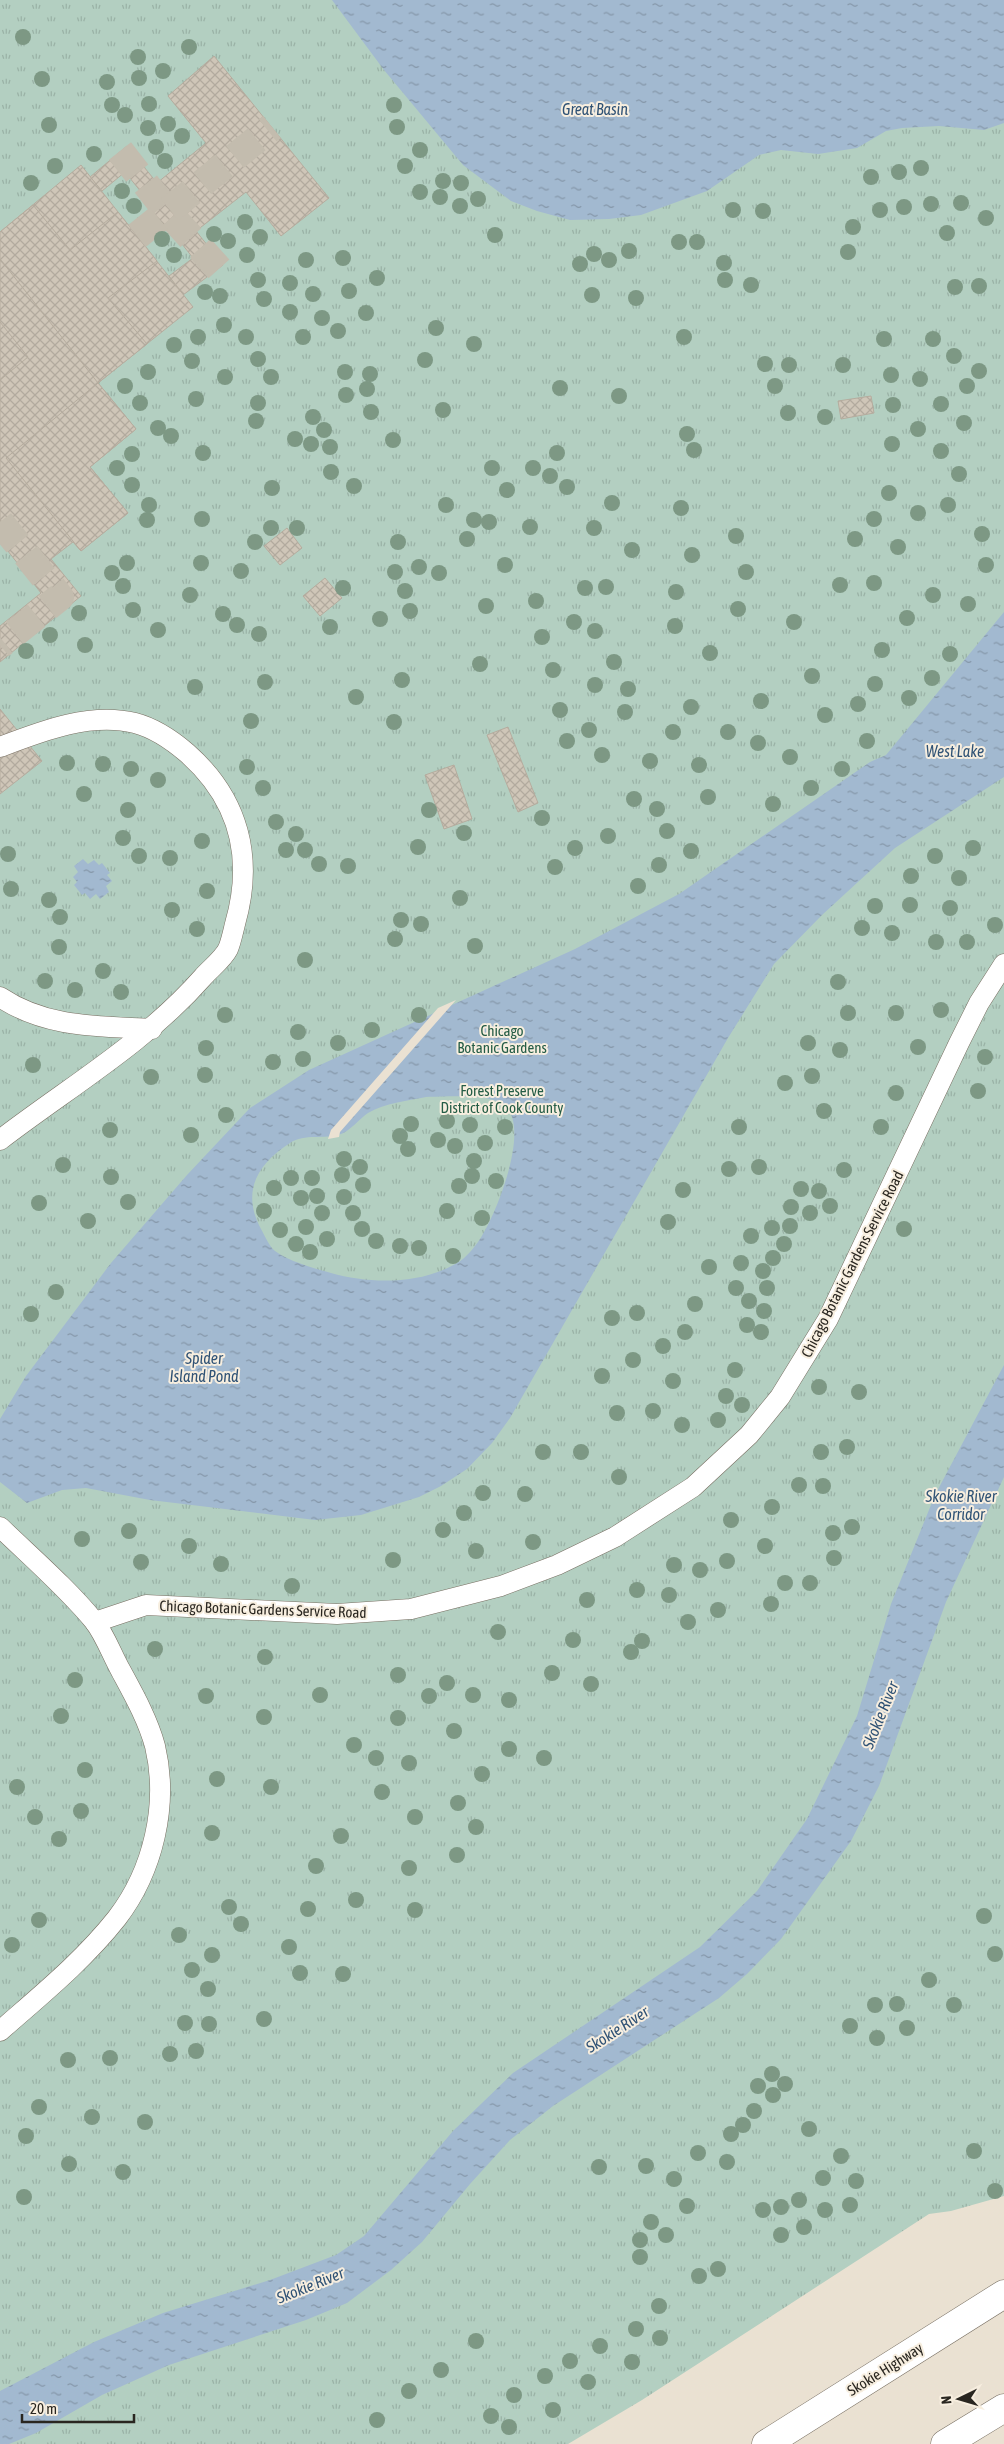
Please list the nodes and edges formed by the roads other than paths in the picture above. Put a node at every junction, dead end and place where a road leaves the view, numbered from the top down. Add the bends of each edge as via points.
1 (0, 747) edge
2 (1004, 964) edge
3 (0, 997) edge
4 (152, 1029) junction
5 (0, 1140) edge
6 (0, 1527) edge
7 (94, 1622) junction
8 (0, 2031) edge
9 (1004, 2294) edge
10 (1004, 2408) edge
11 (766, 2444) edge
12 (945, 2444) edge

1 - 4 lane via 35,734 96,719 136,723 174,742 204,768 226,798 240,838 243,862 240,909 228,950
2 - 7 lane, Chicago Botanic Gardens Service Road via 979,1003 828,1319 804,1361 749,1435 693,1487 615,1536 557,1565 501,1586 411,1609 337,1614 146,1604
3 - 4 lane via 41,1018 89,1026
4 - 5 lane
6 - 7 lane
7 - 8 lane via 140,1707 155,1746 160,1780 158,1822 136,1888 117,1917 79,1961
9 - 11 highway, Skokie Highway
10 - 12 highway

